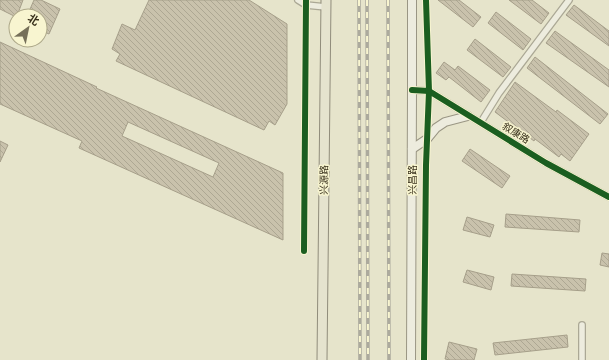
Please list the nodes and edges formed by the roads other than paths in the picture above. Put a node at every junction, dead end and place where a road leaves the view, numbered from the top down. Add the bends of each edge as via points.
1 (298, 0) edge
2 (412, 0) edge
3 (570, 0) edge
4 (326, 3) edge
5 (412, 90) junction
6 (468, 116) junction
7 (481, 122) junction
8 (412, 149) junction
9 (609, 197) edge
10 (582, 325) dead end
11 (322, 360) edge
12 (411, 360) edge
13 (582, 360) edge

1 - 4 street via 306,5
2 - 5 main road, 兴昌路
3 - 7 street via 499,93
4 - 11 main road, 兴源路
5 - 6 street, 叙康路 via 429,91
5 - 8 main road, 兴昌路
6 - 7 street, 叙康路
6 - 8 main road via 446,122
7 - 9 street, 叙康路 via 546,163
8 - 12 main road, 兴昌路
10 - 13 street

